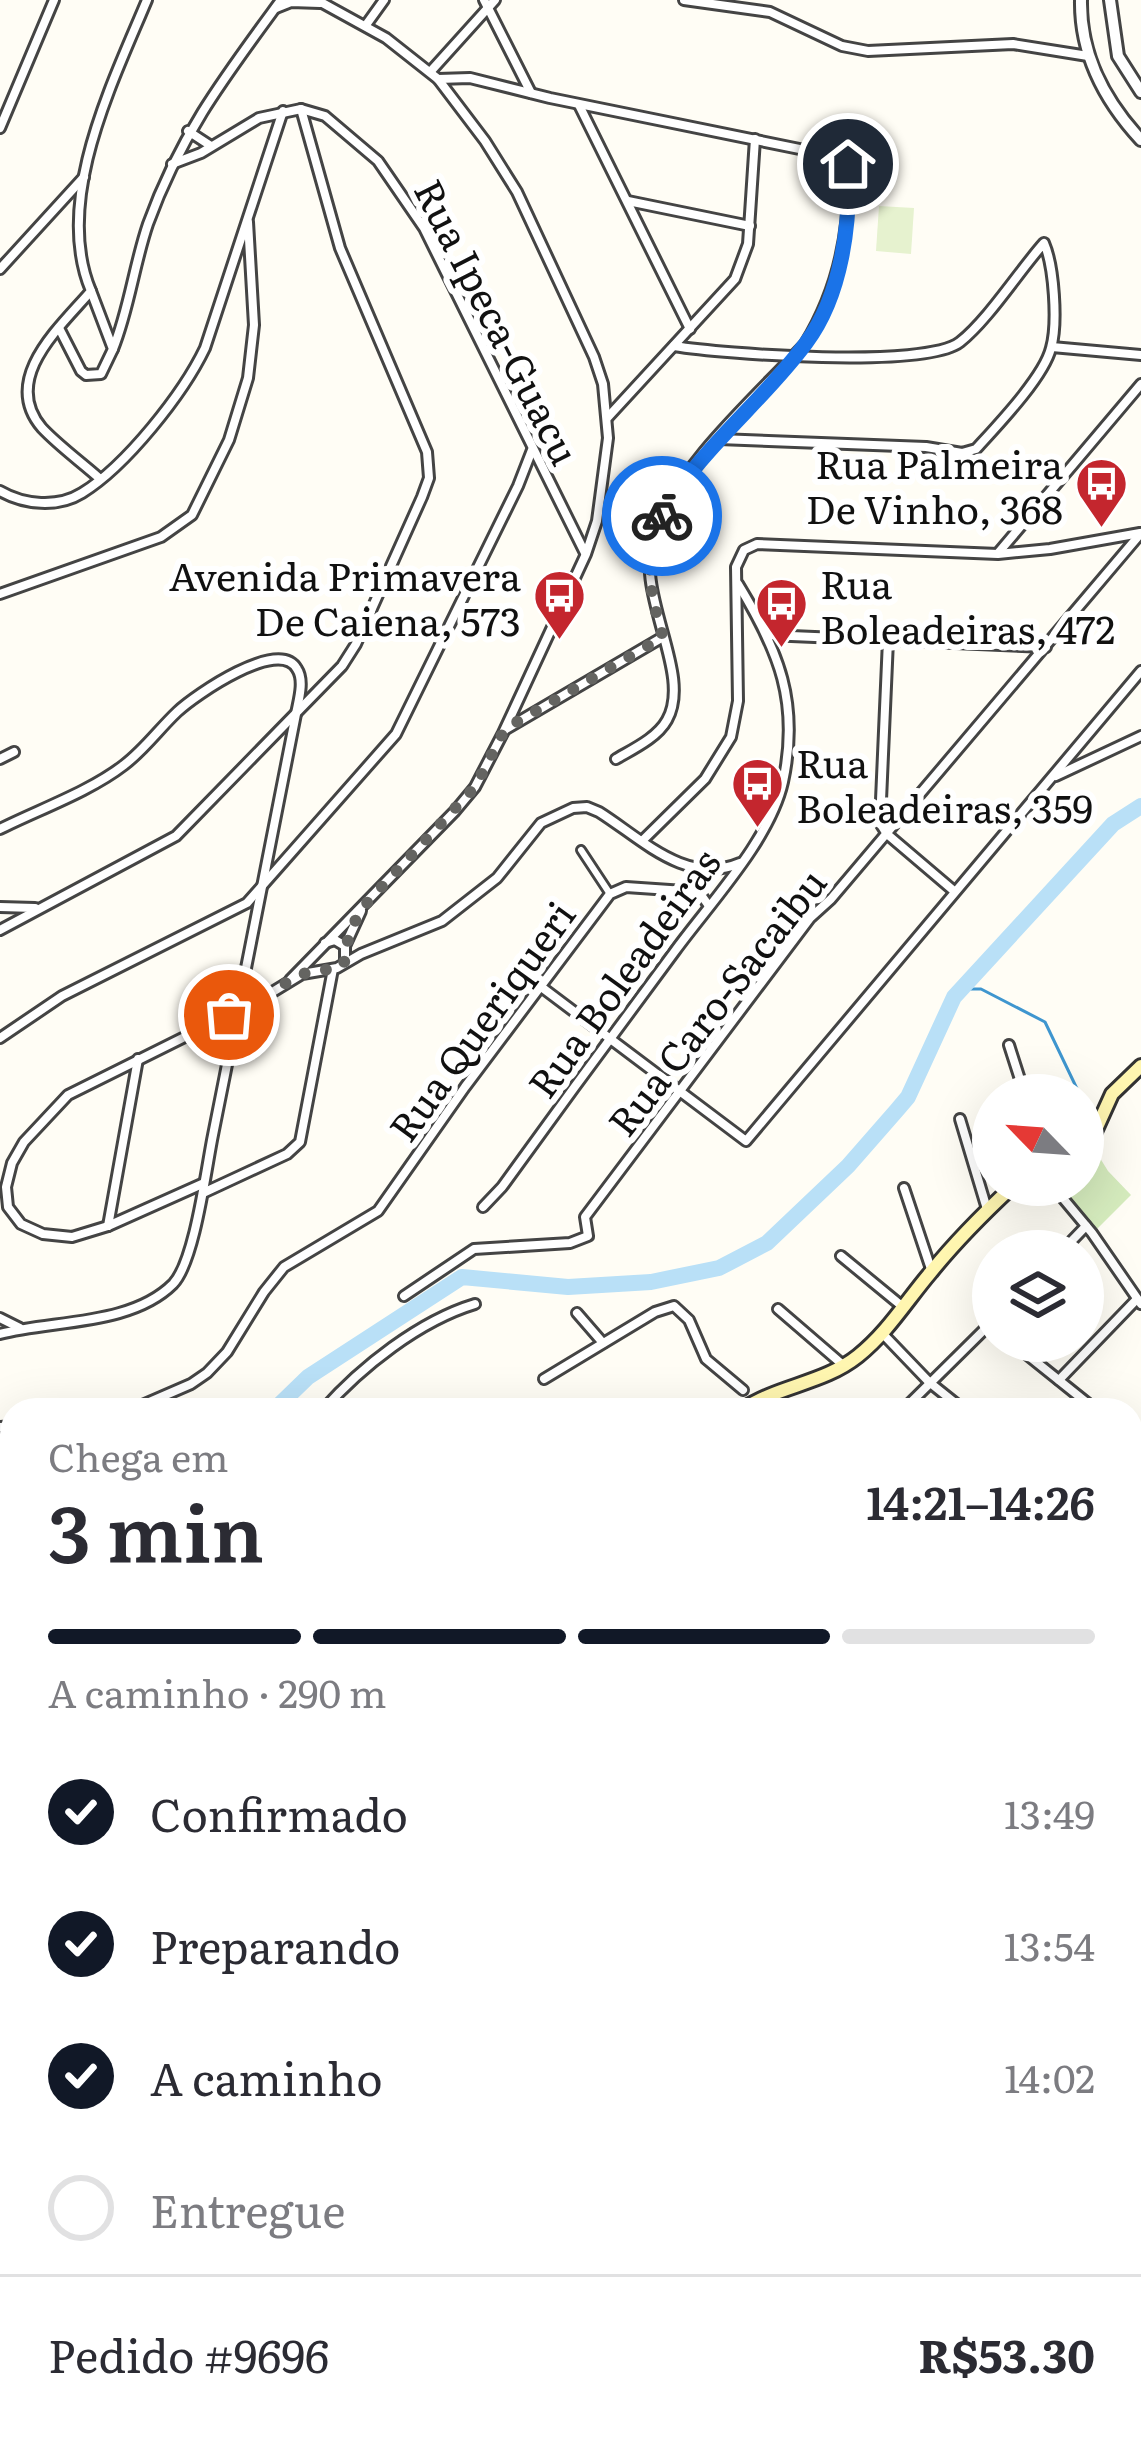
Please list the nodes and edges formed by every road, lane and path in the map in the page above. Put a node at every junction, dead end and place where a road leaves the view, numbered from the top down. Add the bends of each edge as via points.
1 (54, 0) edge
2 (147, 0) edge
3 (384, 0) edge
4 (684, 0) edge
5 (1081, 0) edge
6 (1110, 0) edge
7 (319, 1) edge
8 (489, 3) edge
9 (278, 4) edge
10 (366, 25) junction
11 (1088, 56) junction
12 (434, 75) junction
13 (1141, 92) edge
14 (531, 93) junction
15 (579, 104) junction
16 (301, 109) junction
17 (284, 111) junction
18 (0, 128) edge
19 (188, 131) junction
20 (755, 139) junction
21 (1141, 140) edge
22 (211, 146) junction
23 (172, 164) junction
24 (86, 176) junction
25 (626, 201) junction
26 (248, 217) junction
27 (750, 226) junction
28 (0, 269) edge
29 (91, 291) junction
30 (124, 306) junction
31 (101, 313) junction
32 (59, 328) junction
33 (690, 329) junction
34 (674, 346) junction
35 (1052, 347) junction
36 (113, 349) junction
37 (796, 354) junction
38 (1141, 356) edge
39 (1141, 384) edge
40 (607, 418) junction
41 (718, 439) junction
42 (532, 450) junction
43 (99, 478) junction
44 (0, 490) edge
45 (1141, 533) edge
46 (586, 554) junction
47 (998, 554) junction
48 (738, 584) junction
49 (0, 594) edge
50 (768, 634) junction
51 (663, 637) junction
52 (888, 640) junction
53 (1046, 647) junction
54 (1141, 670) edge
55 (296, 714) junction
56 (505, 729) junction
57 (1141, 736) edge
58 (14, 752) dead end
59 (0, 758) edge
60 (616, 759) dead end
61 (1054, 776) junction
62 (0, 829) edge
63 (886, 834) junction
64 (643, 840) junction
65 (581, 850) dead end
66 (740, 863) junction
67 (686, 869) junction
68 (261, 887) junction
69 (954, 891) junction
70 (699, 892) junction
71 (610, 894) junction
72 (365, 905) junction
73 (709, 906) junction
74 (0, 907) edge
75 (43, 908) junction
76 (0, 930) edge
77 (322, 946) junction
78 (379, 946) junction
79 (345, 947) junction
80 (344, 964) junction
81 (331, 969) junction
82 (290, 980) junction
83 (540, 986) junction
84 (237, 1011) junction
85 (0, 1038) edge
86 (610, 1038) junction
87 (1009, 1045) dead end
88 (138, 1058) junction
89 (1141, 1066) edge
90 (1018, 1074) edge
91 (681, 1090) junction
92 (1104, 1112) edge
93 (960, 1119) dead end
94 (904, 1188) dead end
95 (202, 1189) junction
96 (992, 1206) edge
97 (1069, 1206) edge
98 (483, 1207) dead end
99 (988, 1210) junction
100 (108, 1226) junction
101 (1086, 1226) junction
102 (1082, 1230) edge
103 (841, 1256) dead end
104 (932, 1270) junction
105 (404, 1296) dead end
106 (1139, 1302) edge
107 (475, 1304) dead end
108 (903, 1307) junction
109 (778, 1309) dead end
110 (577, 1313) dead end
111 (0, 1318) edge
112 (21, 1328) junction
113 (0, 1334) edge
114 (883, 1334) junction
115 (972, 1342) edge
116 (604, 1343) junction
117 (1036, 1362) edge
118 (844, 1366) junction
119 (544, 1379) dead end
120 (1059, 1380) junction
121 (929, 1382) junction
122 (743, 1390) dead end
123 (158, 1398) edge
124 (335, 1398) edge
125 (763, 1398) edge
126 (914, 1398) edge
127 (949, 1398) edge
128 (1081, 1398) edge

1 - 18 street
2 - 24 street via 107,94
3 - 10 street
4 - 11 street via 770,12 868,51 1013,44
5 - 11 street
6 - 13 street via 1118,56
7 - 9 street
7 - 10 street
8 - 12 street
8 - 14 street
9 - 19 street
10 - 12 street
11 - 21 street
12 - 14 street
12 - 40 street via 517,192 594,356
14 - 15 street
15 - 20 street
15 - 25 street
16 - 17 street
16 - 42 street, Rua Ipeca-Guacu via 325,116 400,188
16 - 55 street via 340,248 430,464 356,644
17 - 22 street
17 - 26 street
19 - 22 street
19 - 23 street
20 - 27 street
20 - 37 street via 848,164 839,269
22 - 23 street
23 - 30 street
24 - 28 street
24 - 29 street via 80,254
25 - 27 street
25 - 33 street
26 - 43 street via 192,374
26 - 49 street via 248,378 192,515 161,537
27 - 33 street via 735,278
29 - 31 street
29 - 32 street
30 - 31 street
30 - 36 street
31 - 36 street
32 - 36 street via 86,375 101,374
32 - 43 street via 32,363 27,398 41,427
33 - 34 street
34 - 37 street
34 - 40 street
35 - 37 street via 1044,243 963,340 942,352
35 - 38 street
35 - 41 street via 970,452
37 - 41 street
39 - 47 street
40 - 46 street via 604,490
41 - 51 street via 665,510 651,543 652,599
42 - 46 street, Rua Ipeca-Guacu
42 - 68 street via 396,734
43 - 44 street via 81,494 43,503
45 - 47 street
45 - 53 street, Rua Caro-Sacaibu
46 - 56 street
47 - 48 street via 757,544 737,559
48 - 50 street, Rua Boleadeiras
48 - 64 street via 731,737 706,778
50 - 52 street
50 - 66 street, Rua Boleadeiras via 788,692 784,773 772,814
51 - 56 street
51 - 60 street via 669,717
52 - 53 street
52 - 63 street via 879,810
53 - 63 street, Rua Caro-Sacaibu
54 - 61 street
55 - 62 street via 297,667 268,658 180,710 118,769
55 - 68 street
55 - 75 street via 176,836
56 - 72 street via 475,787
57 - 61 street
58 - 59 street
61 - 69 street
63 - 69 street
63 - 91 street, Rua Caro-Sacaibu via 792,941
64 - 67 street
64 - 78 street via 587,806 566,809 541,823 465,905
65 - 71 street
66 - 67 street
66 - 73 street, Rua Boleadeiras
67 - 70 street
68 - 84 street
68 - 85 street via 237,909 62,996
69 - 91 street via 746,1141
70 - 71 street, Rua Queriqueri via 626,887
70 - 73 street
71 - 83 street, Rua Queriqueri
72 - 77 street
72 - 79 street
73 - 86 street, Rua Boleadeiras
74 - 75 street
75 - 76 street
77 - 79 street via 335,940
77 - 81 street via 320,962
77 - 82 street
78 - 79 street
78 - 80 street
79 - 80 street
80 - 81 street
81 - 82 street
81 - 95 street via 300,1142
82 - 84 street
83 - 86 street
83 - 123 street, Rua Queriqueri via 378,1211 284,1268 207,1372
84 - 88 street
84 - 95 street
86 - 91 street
86 - 98 street, Rua Boleadeiras
87 - 90 street
88 - 100 street
88 - 100 street via 55,1106 6,1180 8,1207 32,1231 72,1237
89 - 92 main road
91 - 105 street, Rua Caro-Sacaibu via 585,1217 588,1235 466,1252
93 - 99 street
94 - 104 street
95 - 100 street
95 - 112 street via 186,1260 165,1290 98,1319
96 - 99 main road
97 - 101 street
99 - 104 main road
101 - 102 street
101 - 106 street
103 - 108 street
104 - 108 main road
106 - 120 street
107 - 124 street via 386,1353
108 - 114 main road
109 - 118 street
110 - 116 street
111 - 112 street
112 - 113 street
114 - 118 main road
114 - 121 street
115 - 121 street
116 - 119 street
116 - 122 street via 677,1307 706,1359
117 - 120 street
118 - 125 main road
120 - 128 street
121 - 126 street
121 - 127 street

